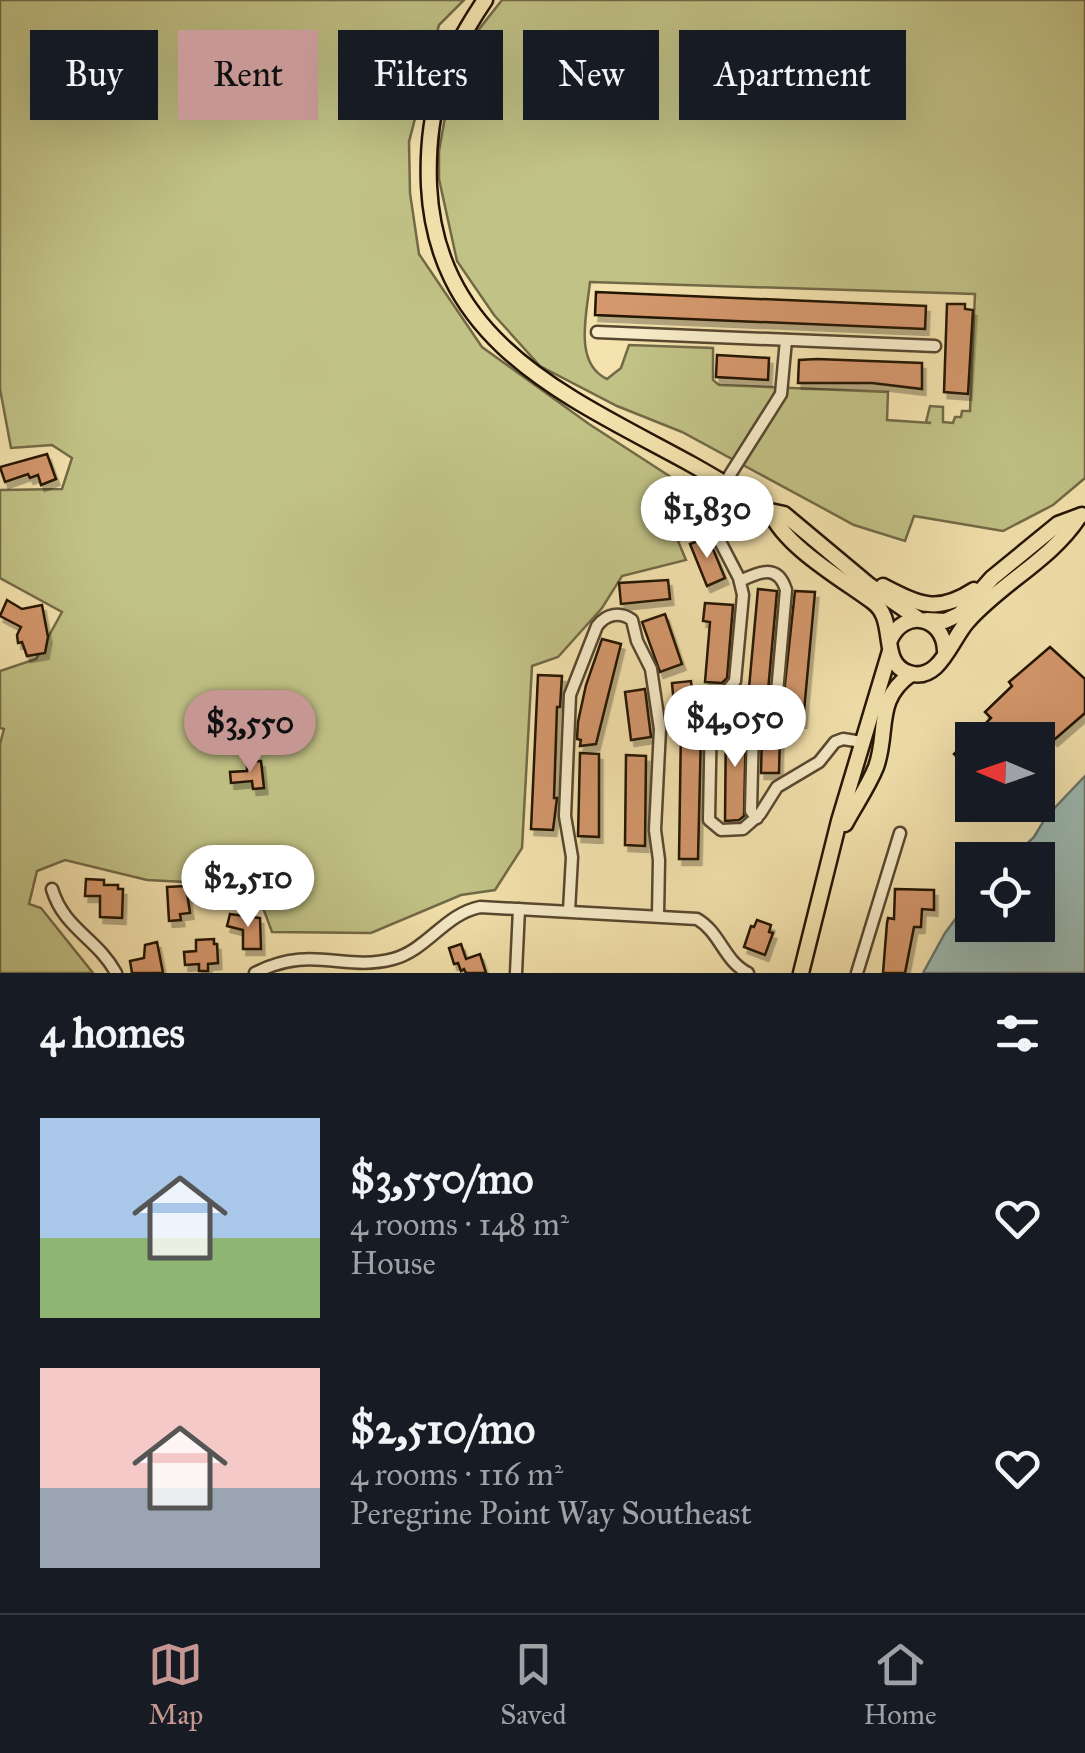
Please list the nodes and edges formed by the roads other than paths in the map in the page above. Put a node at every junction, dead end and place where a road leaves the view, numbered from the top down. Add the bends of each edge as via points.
1 (484, 0) edge
2 (597, 332) dead end
3 (786, 340) junction
4 (935, 346) dead end
5 (723, 482) junction
6 (770, 511) junction
7 (1082, 515) edge
8 (856, 573) junction
9 (992, 578) junction
10 (740, 581) junction
11 (922, 619) junction
12 (890, 646) junction
13 (946, 650) junction
14 (912, 674) junction
15 (862, 742) junction
16 (756, 818) junction
17 (900, 834) dead end
18 (834, 847) junction
19 (52, 888) dead end
20 (519, 909) junction
21 (568, 911) junction
22 (658, 916) junction
23 (116, 973) edge
24 (255, 973) edge
25 (516, 973) edge
26 (748, 973) edge
27 (801, 973) edge
28 (857, 973) edge

1 - 5 main road via 444,70 430,130 432,218 450,274 487,330 533,374
2 - 3 street
3 - 4 street
3 - 5 street via 781,394
5 - 6 main road
5 - 10 street via 708,512
6 - 8 main road via 784,514
6 - 12 main road via 776,525 878,606
7 - 9 main road via 1058,524
7 - 13 main road via 1064,540 979,610
8 - 9 main road via 932,606 950,604
8 - 11 main road
9 - 11 main road via 960,614
10 - 16 street via 776,572 786,590 776,704 769,718 753,726 750,811
10 - 16 street via 734,682 711,712 709,820 732,832
11 - 12 main road via 903,622
11 - 13 main road via 940,629
12 - 14 main road via 897,666
12 - 15 main road
13 - 14 main road via 937,667
14 - 18 main road via 887,701 876,767
15 - 16 street via 836,742 819,762 777,787
15 - 18 main road
17 - 28 street
18 - 27 main road
19 - 23 street via 64,918
20 - 21 street
20 - 24 street via 471,909 396,959 290,959
20 - 25 street
21 - 22 street
21 - 22 street via 572,690 601,622 611,615 630,617 652,669 660,729
22 - 26 street via 704,922

